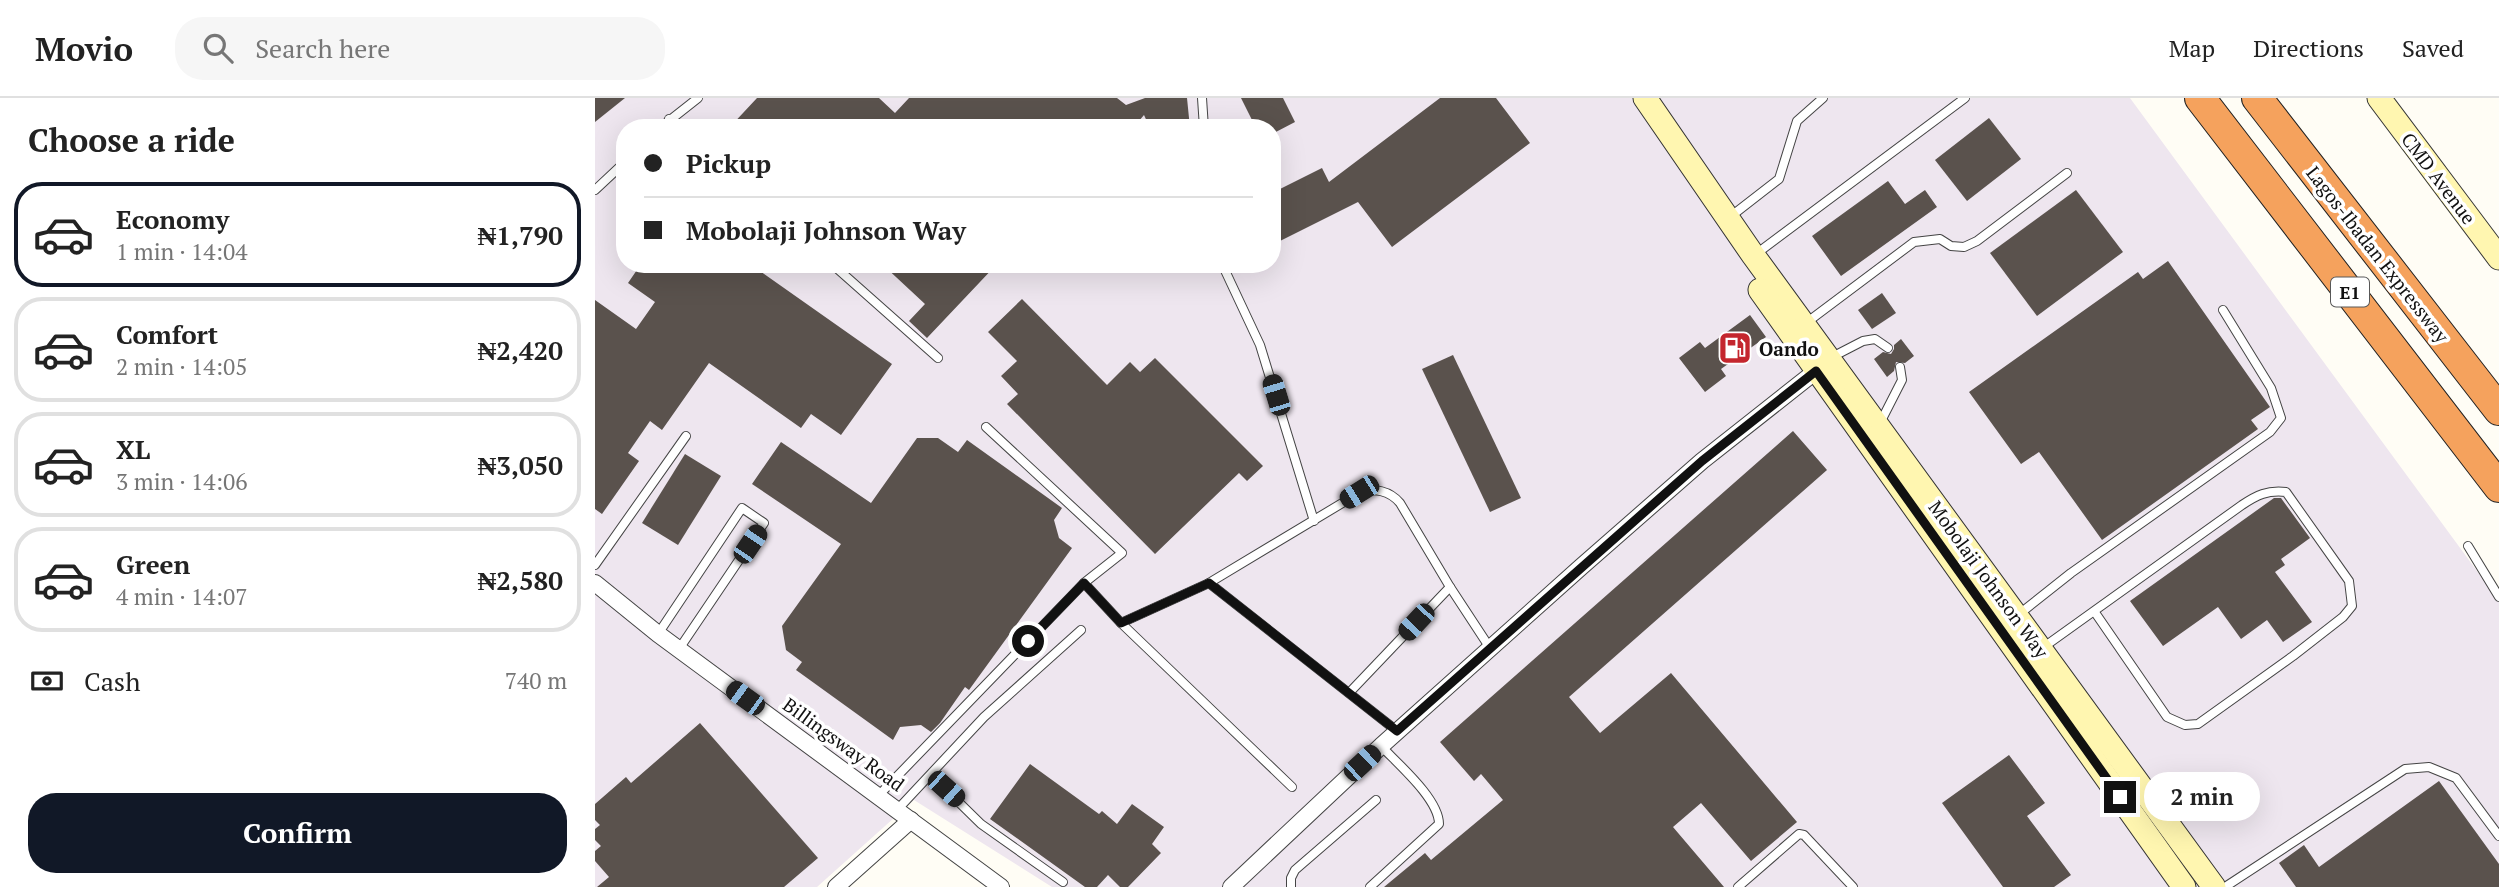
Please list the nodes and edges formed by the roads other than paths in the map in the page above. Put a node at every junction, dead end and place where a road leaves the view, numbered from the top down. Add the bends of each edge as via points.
1 (698, 98) edge
2 (1202, 98) edge
3 (1626, 98) edge
4 (1645, 98) edge
5 (1823, 98) edge
6 (1965, 98) edge
7 (2200, 98) edge
8 (2257, 98) edge
9 (2379, 98) edge
10 (669, 119) edge
11 (1204, 119) edge
12 (616, 170) edge
13 (2067, 173) dead end
14 (595, 190) edge
15 (1728, 219) junction
16 (1753, 255) junction
17 (2499, 258) edge
18 (842, 273) edge
19 (1226, 273) edge
20 (2223, 310) dead end
21 (1804, 325) junction
22 (1888, 348) dead end
23 (937, 358) dead end
24 (1822, 365) junction
25 (1900, 367) dead end
26 (2499, 410) edge
27 (986, 427) dead end
28 (1878, 427) junction
29 (686, 436) dead end
30 (2499, 487) edge
31 (1314, 521) junction
32 (2467, 546) dead end
33 (595, 565) edge
34 (595, 583) edge
35 (1084, 583) junction
36 (1209, 583) junction
37 (1450, 587) junction
38 (2499, 597) edge
39 (2094, 611) junction
40 (2016, 617) junction
41 (1121, 623) junction
42 (1081, 630) dead end
43 (658, 634) junction
44 (1490, 648) junction
45 (679, 649) junction
46 (2040, 650) junction
47 (1349, 693) junction
48 (1397, 731) junction
49 (1381, 746) junction
50 (931, 775) junction
51 (1292, 788) dead end
52 (879, 795) junction
53 (1376, 800) dead end
54 (904, 815) junction
55 (2499, 836) edge
56 (1063, 882) dead end
57 (836, 887) edge
58 (1001, 887) edge
59 (1231, 887) edge
60 (1291, 887) edge
61 (1370, 887) edge
62 (1738, 887) edge
63 (1853, 887) edge
64 (2184, 887) edge
65 (2214, 887) edge
66 (2225, 887) edge

1 - 10 lane
2 - 11 lane
3 - 24 street, Mobolaji Johnson Way
4 - 15 street, Mobolaji Johnson Way
5 - 15 lane via 1797,121 1779,179
6 - 16 lane
7 - 30 highway, E1
8 - 26 highway, Lagos-Ibadan Expressway / E1
9 - 17 street, CMD Avenue
12 - 14 lane
13 - 21 lane via 1964,247 1940,239 1914,242
15 - 16 street, Mobolaji Johnson Way
16 - 21 street, Mobolaji Johnson Way
18 - 23 lane
19 - 31 lane via 1260,345
20 - 40 lane via 2271,387 2281,418 2270,432
21 - 24 street, Mobolaji Johnson Way
22 - 24 lane via 1875,339 1863,341
24 - 28 street, Mobolaji Johnson Way
24 - 44 street via 1702,461
24 - 64 street, Mobolaji Johnson Way
25 - 28 lane via 1902,380
27 - 35 lane via 1122,553
28 - 40 street, Mobolaji Johnson Way
29 - 33 lane
31 - 36 lane
31 - 37 lane via 1368,489 1380,490 1400,503
32 - 38 lane
34 - 43 street, Billingsway Road
35 - 41 lane
35 - 52 lane
36 - 41 lane
36 - 47 lane
37 - 44 lane
37 - 47 lane
39 - 39 lane via 2255,496 2269,491 2286,492 2349,581 2352,606 2198,724 2185,725 2167,717
39 - 46 lane
40 - 46 street, Mobolaji Johnson Way
41 - 51 lane
42 - 50 lane via 984,717
43 - 45 street, Billingsway Road
43 - 45 lane via 742,508 764,523
44 - 48 street
45 - 52 street, Billingsway Road
46 - 65 street, Mobolaji Johnson Way
47 - 48 lane
48 - 49 street
49 - 59 street
49 - 61 lane via 1429,799 1439,824
50 - 54 lane
50 - 56 lane via 981,824
52 - 54 street, Billingsway Road
53 - 60 lane via 1296,870
54 - 57 street
54 - 58 street, Billingsway Road
55 - 66 lane via 2456,778 2429,767 2405,769
62 - 63 lane via 1799,834

